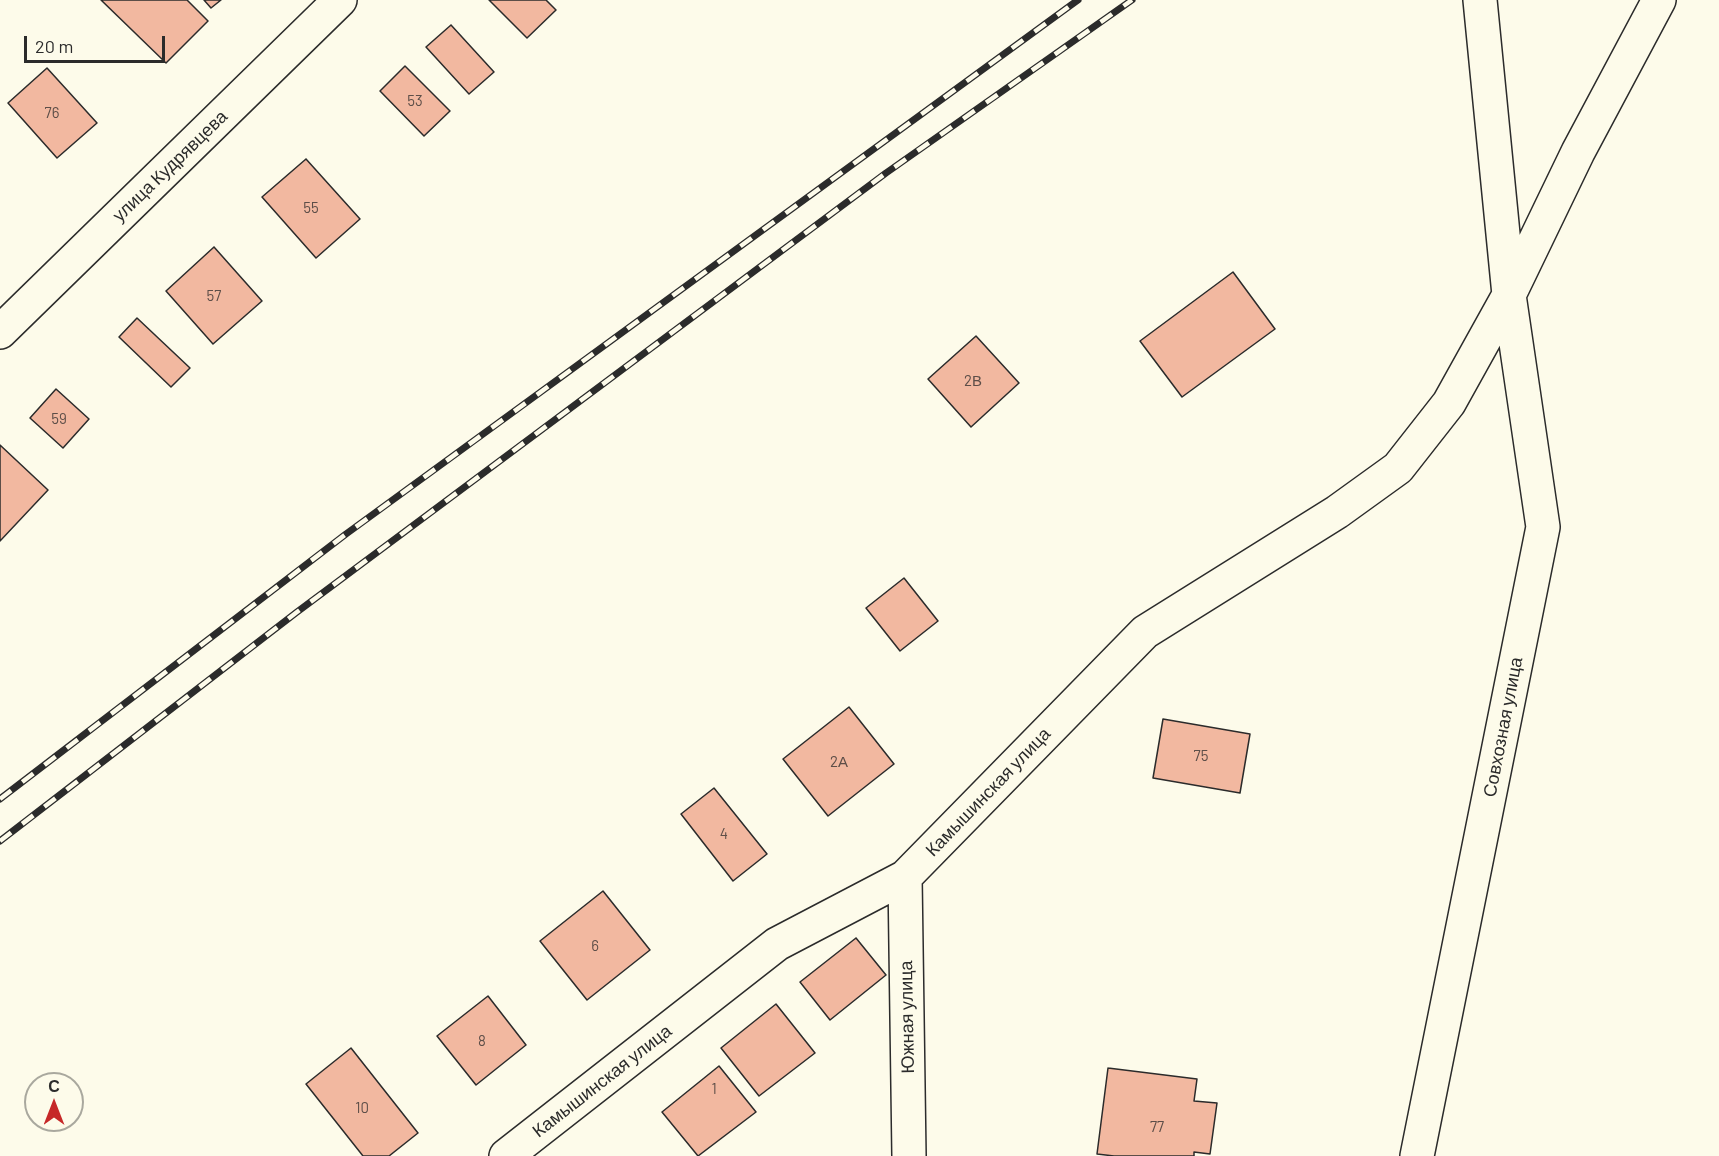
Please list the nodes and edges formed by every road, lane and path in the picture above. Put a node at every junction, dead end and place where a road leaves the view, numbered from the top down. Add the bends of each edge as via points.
1 (340, 0) edge
2 (1480, 0) edge
3 (1659, 0) edge
4 (1509, 295) junction
5 (0, 332) edge
6 (905, 877) junction
7 (506, 1156) edge
8 (909, 1156) edge
9 (1417, 1156) edge

1 - 5 street, улица Кудрявцева
2 - 4 street, Совхозная улица
3 - 4 street, Камышинская улица via 1578,152
4 - 6 street, Камышинская улица via 1449,404 1398,468 1337,512 1145,632
4 - 9 street, Совхозная улица via 1543,526
6 - 7 street, Камышинская улица via 777,945
6 - 8 street, Южная улица

